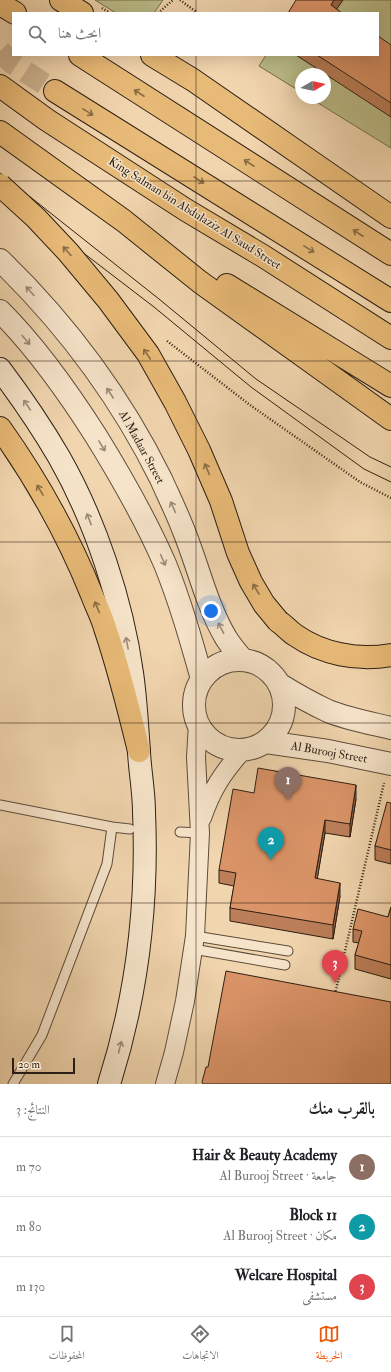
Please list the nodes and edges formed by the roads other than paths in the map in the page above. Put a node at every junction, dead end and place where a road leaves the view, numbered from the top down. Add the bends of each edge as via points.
1 (61, 0) edge
2 (0, 4) edge
3 (12, 12) edge
4 (80, 12) edge
5 (82, 56) edge
6 (154, 56) edge
7 (0, 86) edge
8 (55, 91) tunnel mouth
9 (0, 132) edge
10 (0, 185) edge
11 (391, 217) edge
12 (124, 221) junction
13 (391, 254) edge
14 (0, 260) edge
15 (391, 301) edge
16 (0, 311) edge
17 (391, 338) edge
18 (0, 369) edge
19 (391, 386) edge
20 (391, 419) edge
21 (0, 428) edge
22 (391, 655) edge
23 (243, 660) junction
24 (202, 679) junction
25 (279, 684) junction
26 (198, 724) junction
27 (391, 728) edge
28 (266, 742) junction
29 (139, 751) junction
30 (242, 751) junction
31 (390, 763) edge
32 (0, 805) edge
33 (112, 827) junction
34 (200, 828) junction
35 (130, 829) dead end
36 (180, 832) dead end
37 (194, 942) junction
38 (288, 951) dead end
39 (285, 965) dead end
40 (13, 1084) edge
41 (109, 1084) edge
42 (165, 1084) edge

1 - 4 main road
2 - 3 main road
13 -> 5 main road
6 - 11 main road via 193,80
7 - 17 main road, King Salman bin Abdulaziz Al Saud Street via 47,120 180,206
8 -> 15 main road
9 - 12 main road
22 -> 10 main road, bridge via 358,657 336,653 315,646 295,635 278,621 251,582 200,450 148,354 68,252
12 - 19 main road
12 - 20 main road via 200,282
23 -> 14 street, Al Madaar Street via 227,639 215,615 182,527 160,478 131,425 98,374 61,326
16 -> 24 street via 44,361 80,411 140,509 168,571 186,621
29 -> 18 street via 137,712 125,634 109,574 88,514 60,458 27,404
29 -> 21 main road via 124,688 107,634 81,567 52,510 19,454
23 - 24 street via 227,661 213,668
23 - 25 street via 257,664 270,672
24 - 26 street via 196,689 194,701 194,713
25 - 27 street via 329,711
25 - 28 street via 284,708 275,733
26 - 30 street via 205,736 216,744 229,750
26 - 34 street via 196,757
28 - 30 street
28 - 31 street, Al Burooj Street
41 -> 29 street via 120,1051 133,992 142,932 145,872 144,811
30 - 34 street via 224,772 210,796
32 - 33 lane
33 - 35 lane
33 - 40 lane via 107,864 42,1035
34 - 36 lane
34 - 37 street
37 - 38 lane
37 - 39 lane
37 - 42 street via 185,1001

